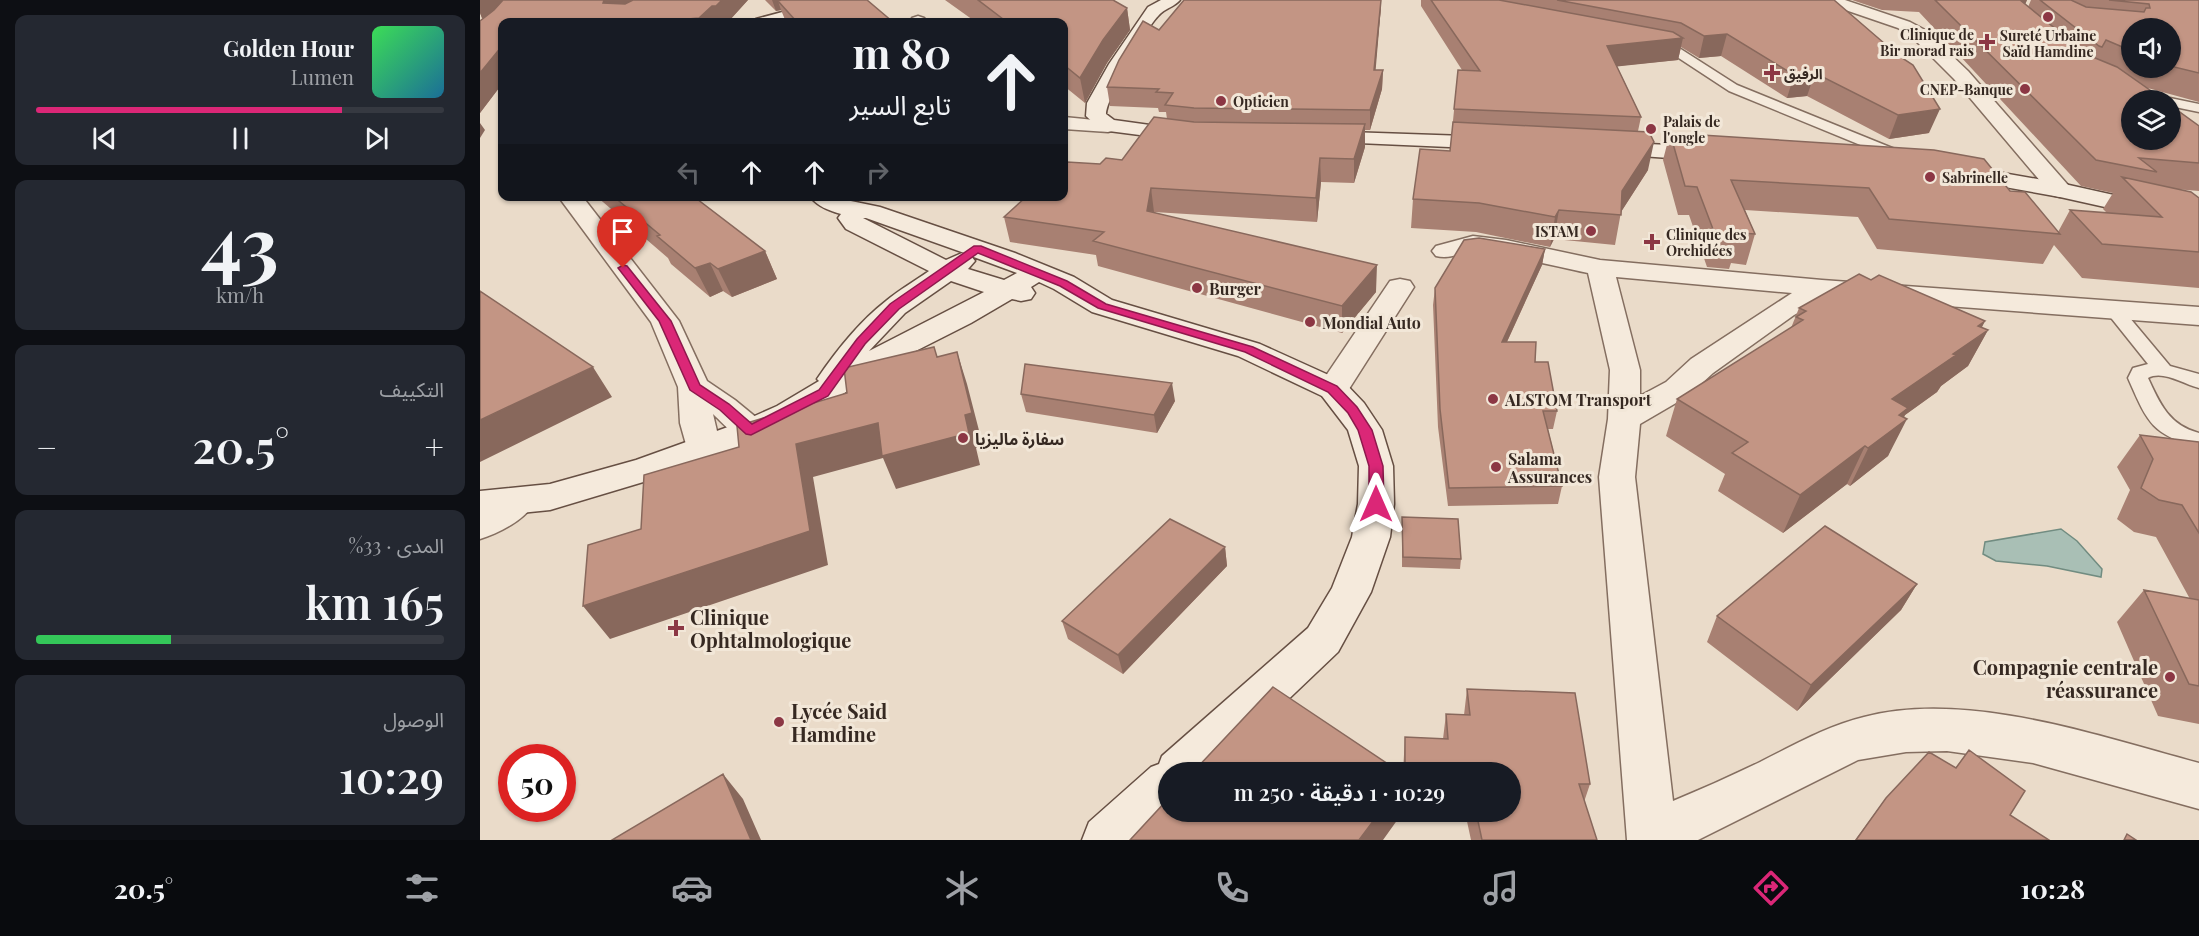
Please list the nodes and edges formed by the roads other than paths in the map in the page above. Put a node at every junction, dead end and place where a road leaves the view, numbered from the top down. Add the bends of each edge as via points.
1 (845, 0) edge
2 (1172, 0) edge
3 (1830, 0) edge
4 (777, 18) edge
5 (1643, 42) edge
6 (2181, 104) edge
7 (2199, 108) edge
8 (1068, 123) edge
9 (1108, 126) junction
10 (1208, 136) edge
11 (1299, 137) edge
12 (1518, 144) edge
13 (1587, 147) edge
14 (1729, 155) edge
15 (1865, 164) edge
16 (1922, 166) junction
17 (2060, 190) junction
18 (573, 201) edge
19 (830, 201) edge
20 (2199, 221) edge
21 (977, 249) junction
22 (1445, 251) dead end
23 (908, 254) junction
24 (1600, 268) junction
25 (948, 270) junction
26 (1036, 273) junction
27 (1400, 287) dead end
28 (1822, 288) junction
29 (1008, 290) junction
30 (908, 296) junction
31 (1054, 300) junction
32 (1102, 306) junction
33 (2113, 309) junction
34 (2199, 316) edge
35 (961, 317) junction
36 (2164, 371) junction
37 (2199, 382) edge
38 (694, 387) junction
39 (1333, 389) junction
40 (824, 393) junction
41 (1624, 419) junction
42 (751, 430) junction
43 (2170, 431) junction
44 (2149, 439) edge
45 (2199, 440) edge
46 (704, 448) junction
47 (517, 502) junction
48 (480, 504) edge
49 (480, 525) edge
50 (1190, 762) edge
51 (2199, 786) edge
52 (1158, 792) edge
53 (1652, 838) edge
54 (1107, 840) edge

1 - 4 street
2 - 9 street via 1154,10 1097,103 1096,116
3 - 17 street via 1904,25 1919,34 1961,75
5 - 16 lane via 1672,48 1734,88
6 - 7 lane
8 - 9 street
9 - 10 street
11 - 12 street
13 - 14 street
15 - 16 street
16 - 17 street
17 - 20 street
18 - 38 street via 665,321
19 - 21 street
19 - 23 street via 855,225
21 - 25 street
21 - 26 street
22 - 24 street via 1473,244
23 - 25 street
23 - 30 street
24 - 28 street
24 - 41 street via 1625,370
25 - 29 street
25 - 30 street
26 - 29 street
26 - 32 street via 1064,283
27 - 39 street
28 - 33 street
28 - 41 street via 1702,366 1677,389
29 - 31 street
29 - 35 street
30 - 40 street via 861,342
31 - 32 street
31 - 35 street
32 - 39 street via 1249,350
33 - 34 street
33 - 36 lane
35 - 40 street via 883,356
36 - 37 lane
36 - 43 lane via 2145,370 2138,378 2159,420
38 - 42 street
38 - 46 street
39 - 50 street via 1365,430 1376,466 1371,537 1351,592 1323,640
40 - 42 street
41 - 53 street via 1617,477
42 - 46 street
43 - 44 lane
43 - 45 lane
46 - 47 street via 550,497
47 - 48 street
47 - 49 street
51 - 53 street via 2005,735 1905,730 1865,738 1827,752
52 - 54 street

